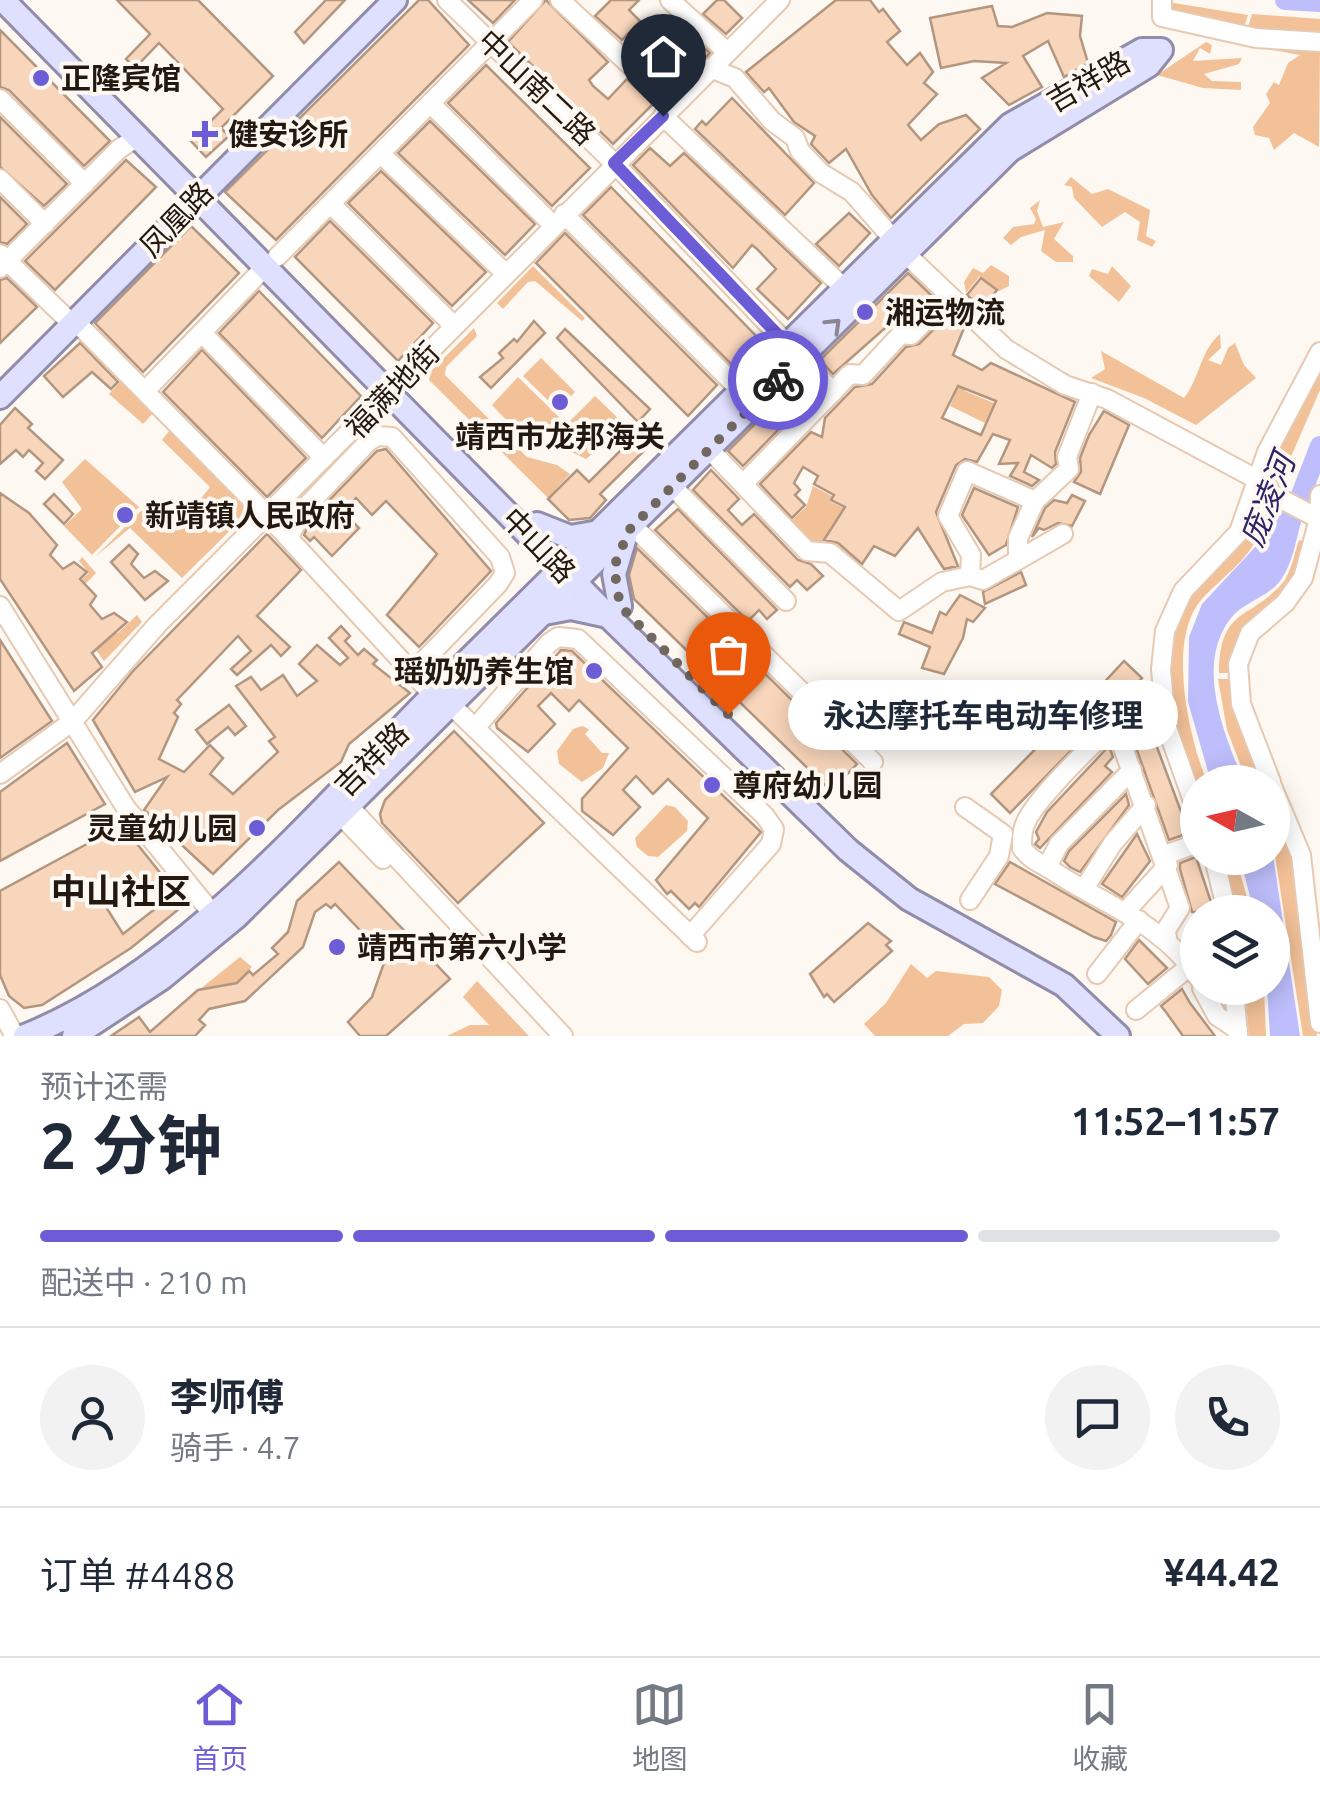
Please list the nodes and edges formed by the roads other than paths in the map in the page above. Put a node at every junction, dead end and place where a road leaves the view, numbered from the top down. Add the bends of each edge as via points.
1 (3, 0) edge
2 (22, 0) edge
3 (383, 0) edge
4 (395, 0) edge
5 (447, 0) edge
6 (533, 0) edge
7 (560, 0) edge
8 (670, 0) edge
9 (780, 0) edge
10 (1162, 0) edge
11 (490, 41) junction
12 (1320, 42) edge
13 (726, 52) junction
14 (710, 68) junction
15 (1093, 90) dead end
16 (0, 99) edge
17 (431, 104) junction
18 (668, 111) junction
19 (139, 136) junction
20 (382, 154) junction
21 (614, 163) junction
22 (0, 179) edge
23 (85, 184) junction
24 (200, 186) junction
25 (331, 204) junction
26 (559, 219) junction
27 (45, 224) junction
28 (900, 248) junction
29 (3, 261) edge
30 (272, 261) junction
31 (504, 273) junction
32 (844, 288) junction
33 (949, 296) junction
34 (70, 319) junction
35 (454, 326) junction
36 (202, 333) junction
37 (794, 351) junction
38 (1320, 352) edge
39 (0, 379) edge
40 (395, 388) junction
41 (145, 391) junction
42 (740, 391) junction
43 (833, 392) junction
44 (1092, 393) junction
45 (0, 397) edge
46 (709, 449) junction
47 (324, 458) junction
48 (744, 483) junction
49 (1260, 485) junction
50 (672, 486) junction
51 (1320, 495) edge
52 (1035, 501) junction
53 (268, 516) junction
54 (1317, 522) edge
55 (530, 526) junction
56 (631, 528) junction
57 (602, 530) junction
58 (1063, 534) dead end
59 (289, 538) junction
60 (1018, 557) junction
61 (573, 569) junction
62 (970, 576) junction
63 (786, 600) dead end
64 (0, 606) edge
65 (614, 611) junction
66 (538, 614) junction
67 (512, 619) junction
68 (411, 674) junction
69 (1162, 688) junction
70 (1083, 691) dead end
71 (442, 700) junction
72 (74, 721) junction
73 (1116, 725) junction
74 (475, 728) junction
75 (873, 762) dead end
76 (1265, 765) edge
77 (1180, 768) edge
78 (1132, 770) junction
79 (0, 774) edge
80 (339, 804) junction
81 (1146, 805) junction
82 (964, 807) dead end
83 (1290, 829) edge
84 (1012, 840) junction
85 (1180, 853) edge
86 (1166, 860) junction
87 (1047, 866) junction
88 (1084, 890) junction
89 (970, 900) dead end
90 (1133, 915) junction
91 (213, 921) junction
92 (1167, 939) junction
93 (1180, 955) edge
94 (1097, 974) dead end
95 (1180, 981) edge
96 (1212, 1005) edge
97 (1236, 1005) edge
98 (0, 1009) edge
99 (1136, 1010) dead end
100 (1320, 1023) edge
101 (1238, 1033) edge
102 (16, 1036) edge
103 (25, 1036) edge
104 (74, 1036) edge
105 (548, 1036) edge
106 (563, 1036) edge
107 (1118, 1036) edge
108 (1133, 1036) edge

1 - 19 main road, 中山路
2 - 24 main road, 中山路
3 - 24 main road, 凤凰路
4 - 24 main road, 凤凰路
5 - 11 street, 中山南二路
6 - 11 street
7 - 18 street
8 - 13 street
9 - 13 street, 福满地街
10 - 12 street via 1162,17 1256,38
11 - 17 street
11 - 21 street, 中山南二路
13 - 14 street, 福满地街
14 - 18 street, 福满地街
14 - 28 street via 735,78
15 - 28 main road, 吉祥路 via 1010,150
16 - 23 street
17 - 20 street
17 - 26 street
18 - 21 street, 福满地街
18 - 32 street
19 - 23 street
19 - 24 main road, 中山路
20 - 25 street
20 - 31 street
21 - 26 street, 福满地街
21 - 37 street, 中山南二路
22 - 27 street
23 - 27 street
24 - 30 main road, 中山路
24 - 34 main road, 凤凰路
25 - 30 street
25 - 35 street
26 - 31 street, 福满地街
26 - 42 street
27 - 29 street
28 - 32 main road, 吉祥路
28 - 33 street
37 -> 28 main road, 吉祥路
29 - 34 street
30 - 36 street
30 - 40 main road, 中山路
31 - 35 street, 福满地街
32 - 37 main road, 吉祥路
33 - 43 street via 911,335 901,334 863,374 852,372
33 - 44 street via 1006,349 1065,385
34 - 39 main road, 凤凰路
34 - 41 street
34 - 45 main road, 凤凰路
35 - 40 street, 福满地街
36 - 41 street
36 - 47 street
37 - 42 main road, 吉祥路
37 - 43 street, 中山南二路
37 - 46 main road, 吉祥路
38 - 49 street via 1267,452
40 - 47 street, 福满地街
40 - 55 main road, 中山路
41 - 53 street
42 - 57 main road, 吉祥路
43 - 48 street
44 - 49 street
44 - 52 street via 1066,473
46 - 48 street
46 - 50 main road, 吉祥路
47 - 53 street, 福满地街
48 - 62 street via 807,551 830,553 894,610 908,608 942,582
49 - 54 street
49 - 69 street via 1240,532 1173,607 1162,650
50 - 56 main road, 吉祥路
50 - 63 street
51 - 54 street
52 - 60 street via 1018,538
52 - 62 street via 967,470 948,516 971,556
53 - 59 street
53 - 72 street, 福满地街 via 157,626
54 - 76 street via 1300,584 1250,632 1238,664 1241,704
55 - 57 main road via 570,537
55 - 61 main road, 中山路
55 - 67 main road via 534,568
56 - 61 main road, 吉祥路
56 - 65 main road via 614,567
56 - 75 street
57 - 61 main road, 吉祥路
58 - 60 street
59 - 68 street
59 - 68 street via 301,512 368,442 392,436 506,567 498,584
60 - 62 street via 982,580
61 - 65 main road, 中山路
61 - 66 main road, 吉祥路
61 - 67 main road, 吉祥路
64 - 72 street
65 - 66 main road
65 - 107 main road, 中山路 via 872,872 1064,985
65 - 108 main road, 中山路 via 884,866 1078,981
66 - 71 main road, 吉祥路
67 - 71 main road, 吉祥路
68 - 71 street
69 - 73 street
69 - 77 street
70 - 73 street
71 - 74 street
71 - 80 main road, 吉祥路
72 - 79 street, 福满地街
72 - 91 street via 126,808
73 - 78 street
73 - 84 street via 1037,804
74 - 74 street via 694,939 771,844 774,830 765,816 568,636 549,644
78 - 81 street
78 - 87 street via 1059,844
80 - 91 main road, 吉祥路
80 - 105 street
80 - 106 street
81 - 86 street
81 - 88 street
82 - 84 street
83 - 100 street via 1300,854
84 - 87 street
84 - 89 street
85 - 86 street
86 - 90 street
86 - 92 street via 1180,908
87 - 88 street
88 - 90 street
90 - 92 street
90 - 94 street
91 - 103 main road, 吉祥路 via 115,990
91 - 104 main road, 吉祥路 via 162,978
92 - 93 street
95 - 99 street
96 - 101 street
97 - 101 street
98 - 102 street

